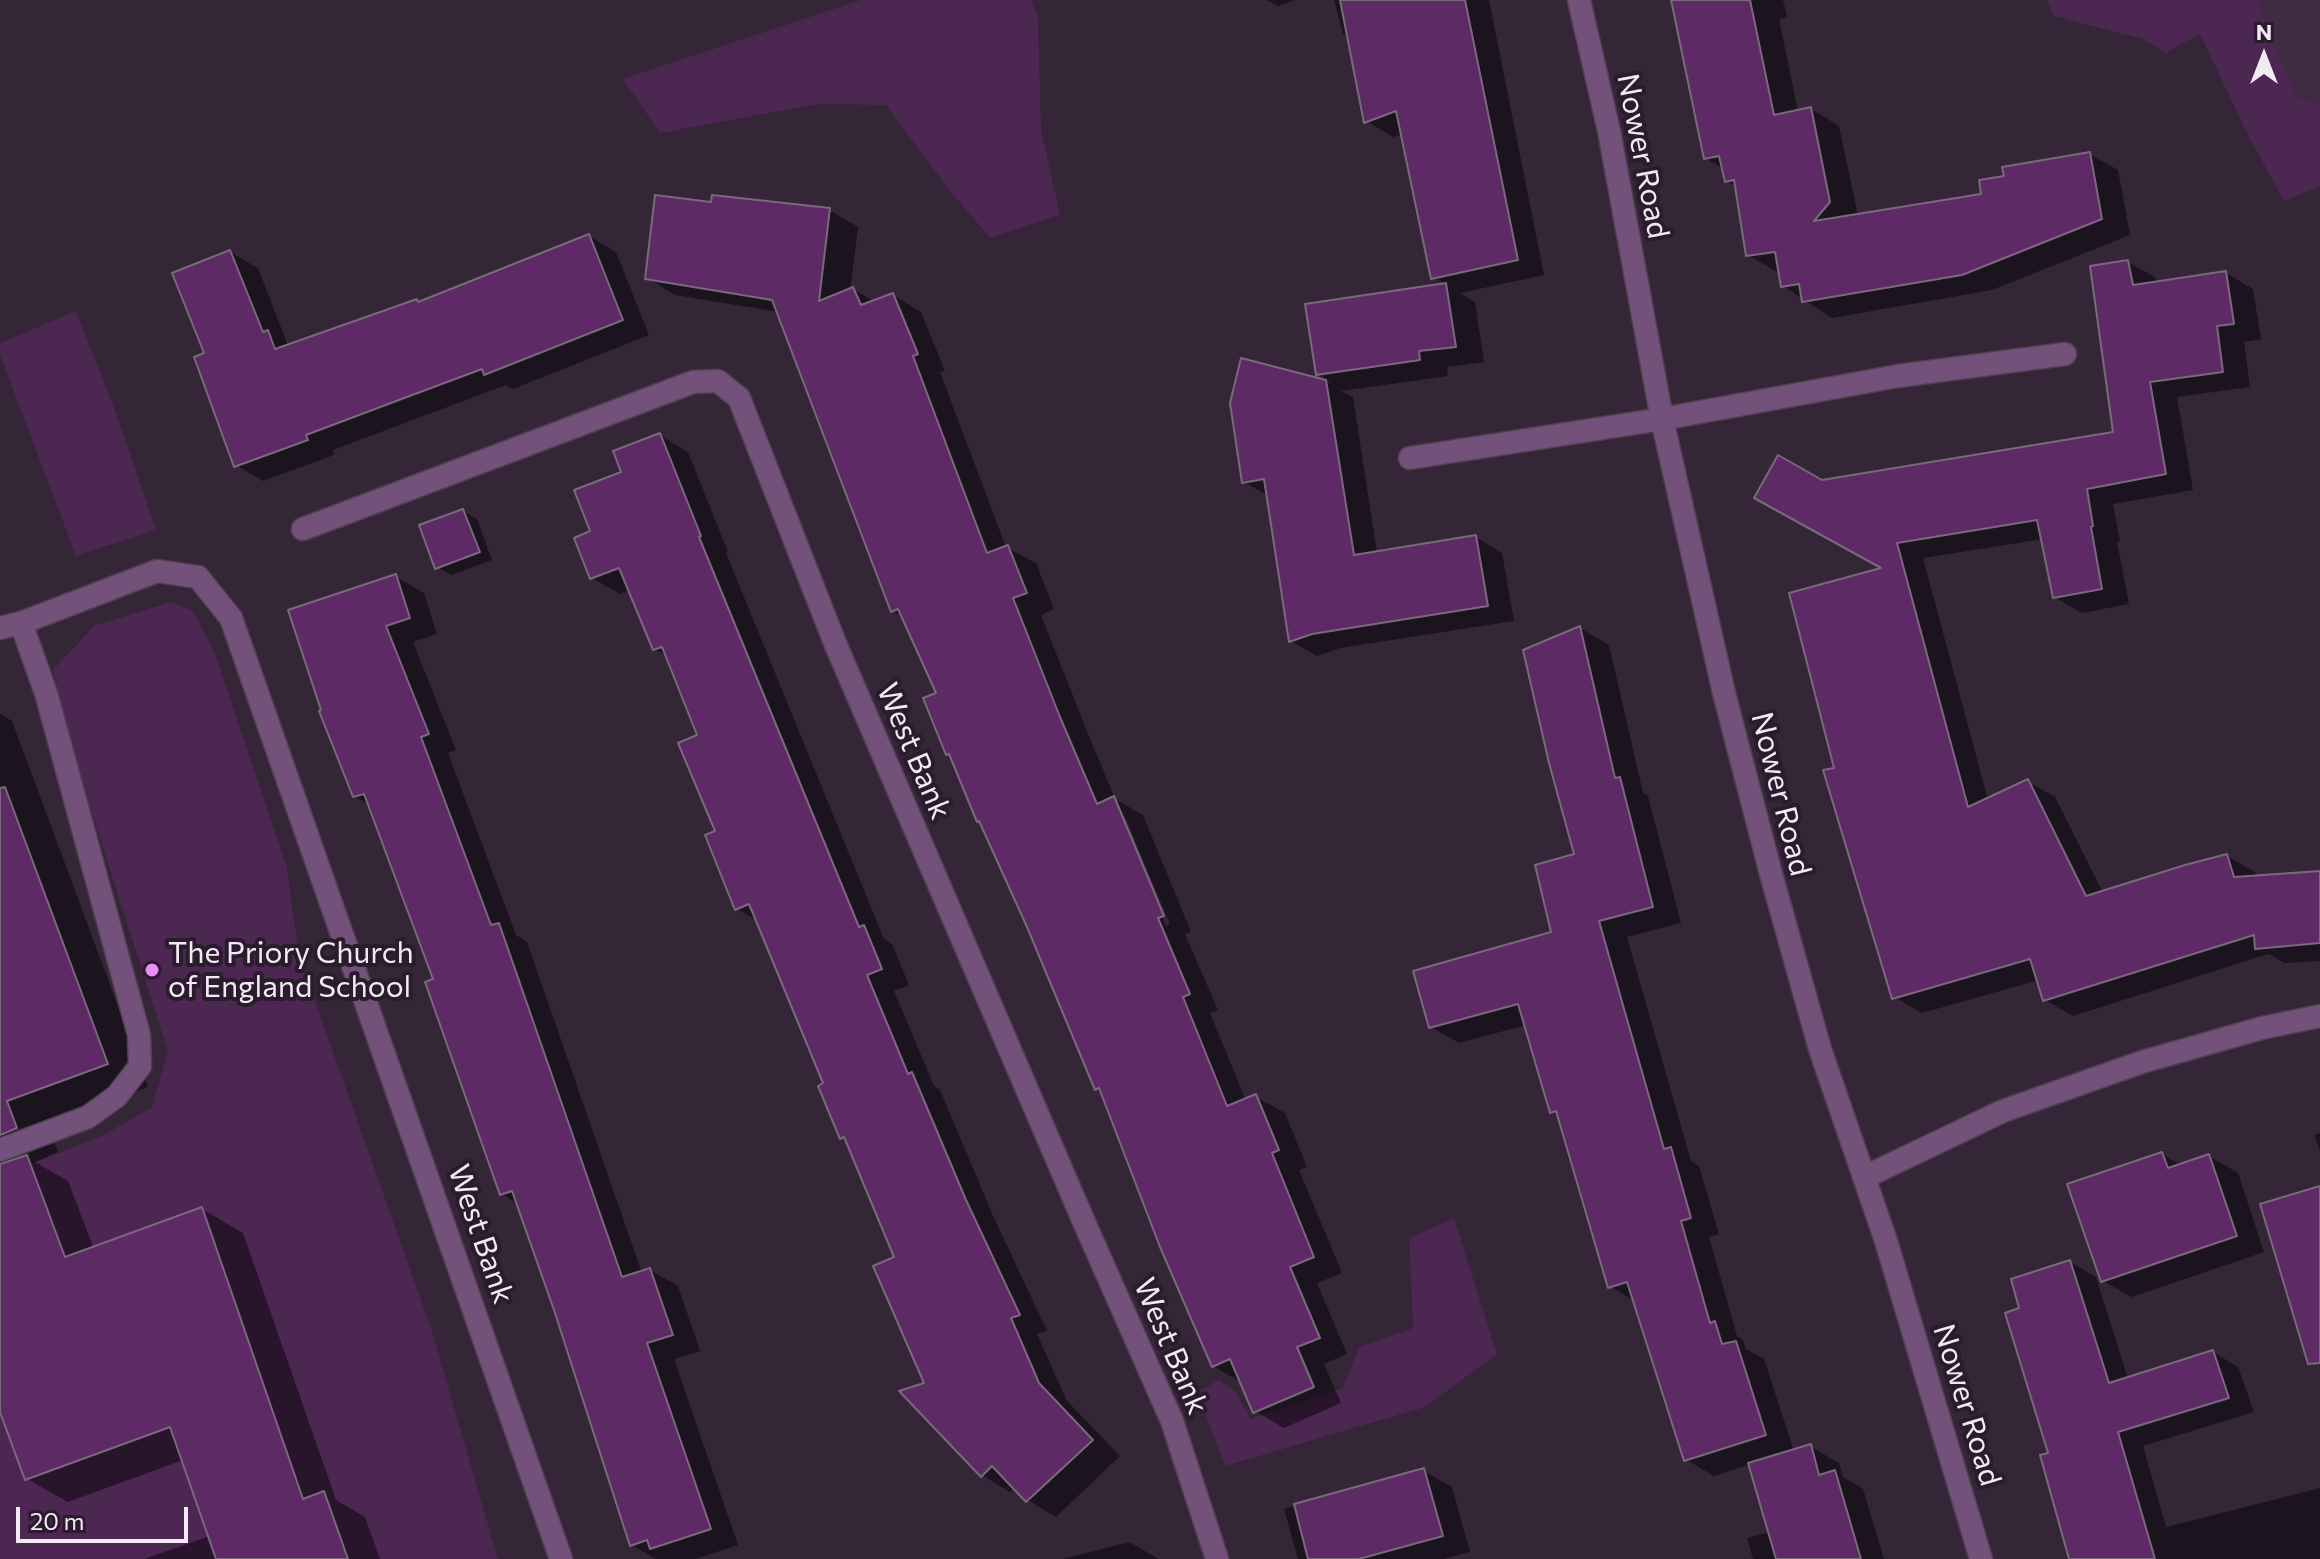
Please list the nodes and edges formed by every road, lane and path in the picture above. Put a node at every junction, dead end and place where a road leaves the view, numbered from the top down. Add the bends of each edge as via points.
1 (1579, 0) edge
2 (2065, 354) dead end
3 (1662, 419) junction
4 (1410, 458) dead end
5 (303, 529) dead end
6 (11, 625) edge
7 (2320, 1016) edge
8 (0, 1150) edge
9 (1865, 1177) junction
10 (561, 1559) edge
11 (1217, 1559) edge
12 (1981, 1559) edge

1 - 3 street, Nower Road
2 - 3 street via 1898,376
3 - 4 street
3 - 9 street, Nower Road via 1771,874 1820,1049
5 - 11 street, West Bank via 693,382 718,381 739,398 835,643 1172,1421
6 - 8 street via 46,693 139,1035 140,1066 117,1096 88,1117
6 - 10 street, West Bank via 157,571 198,577 231,618
7 - 9 street via 2142,1062 2003,1111
9 - 12 street, Nower Road

